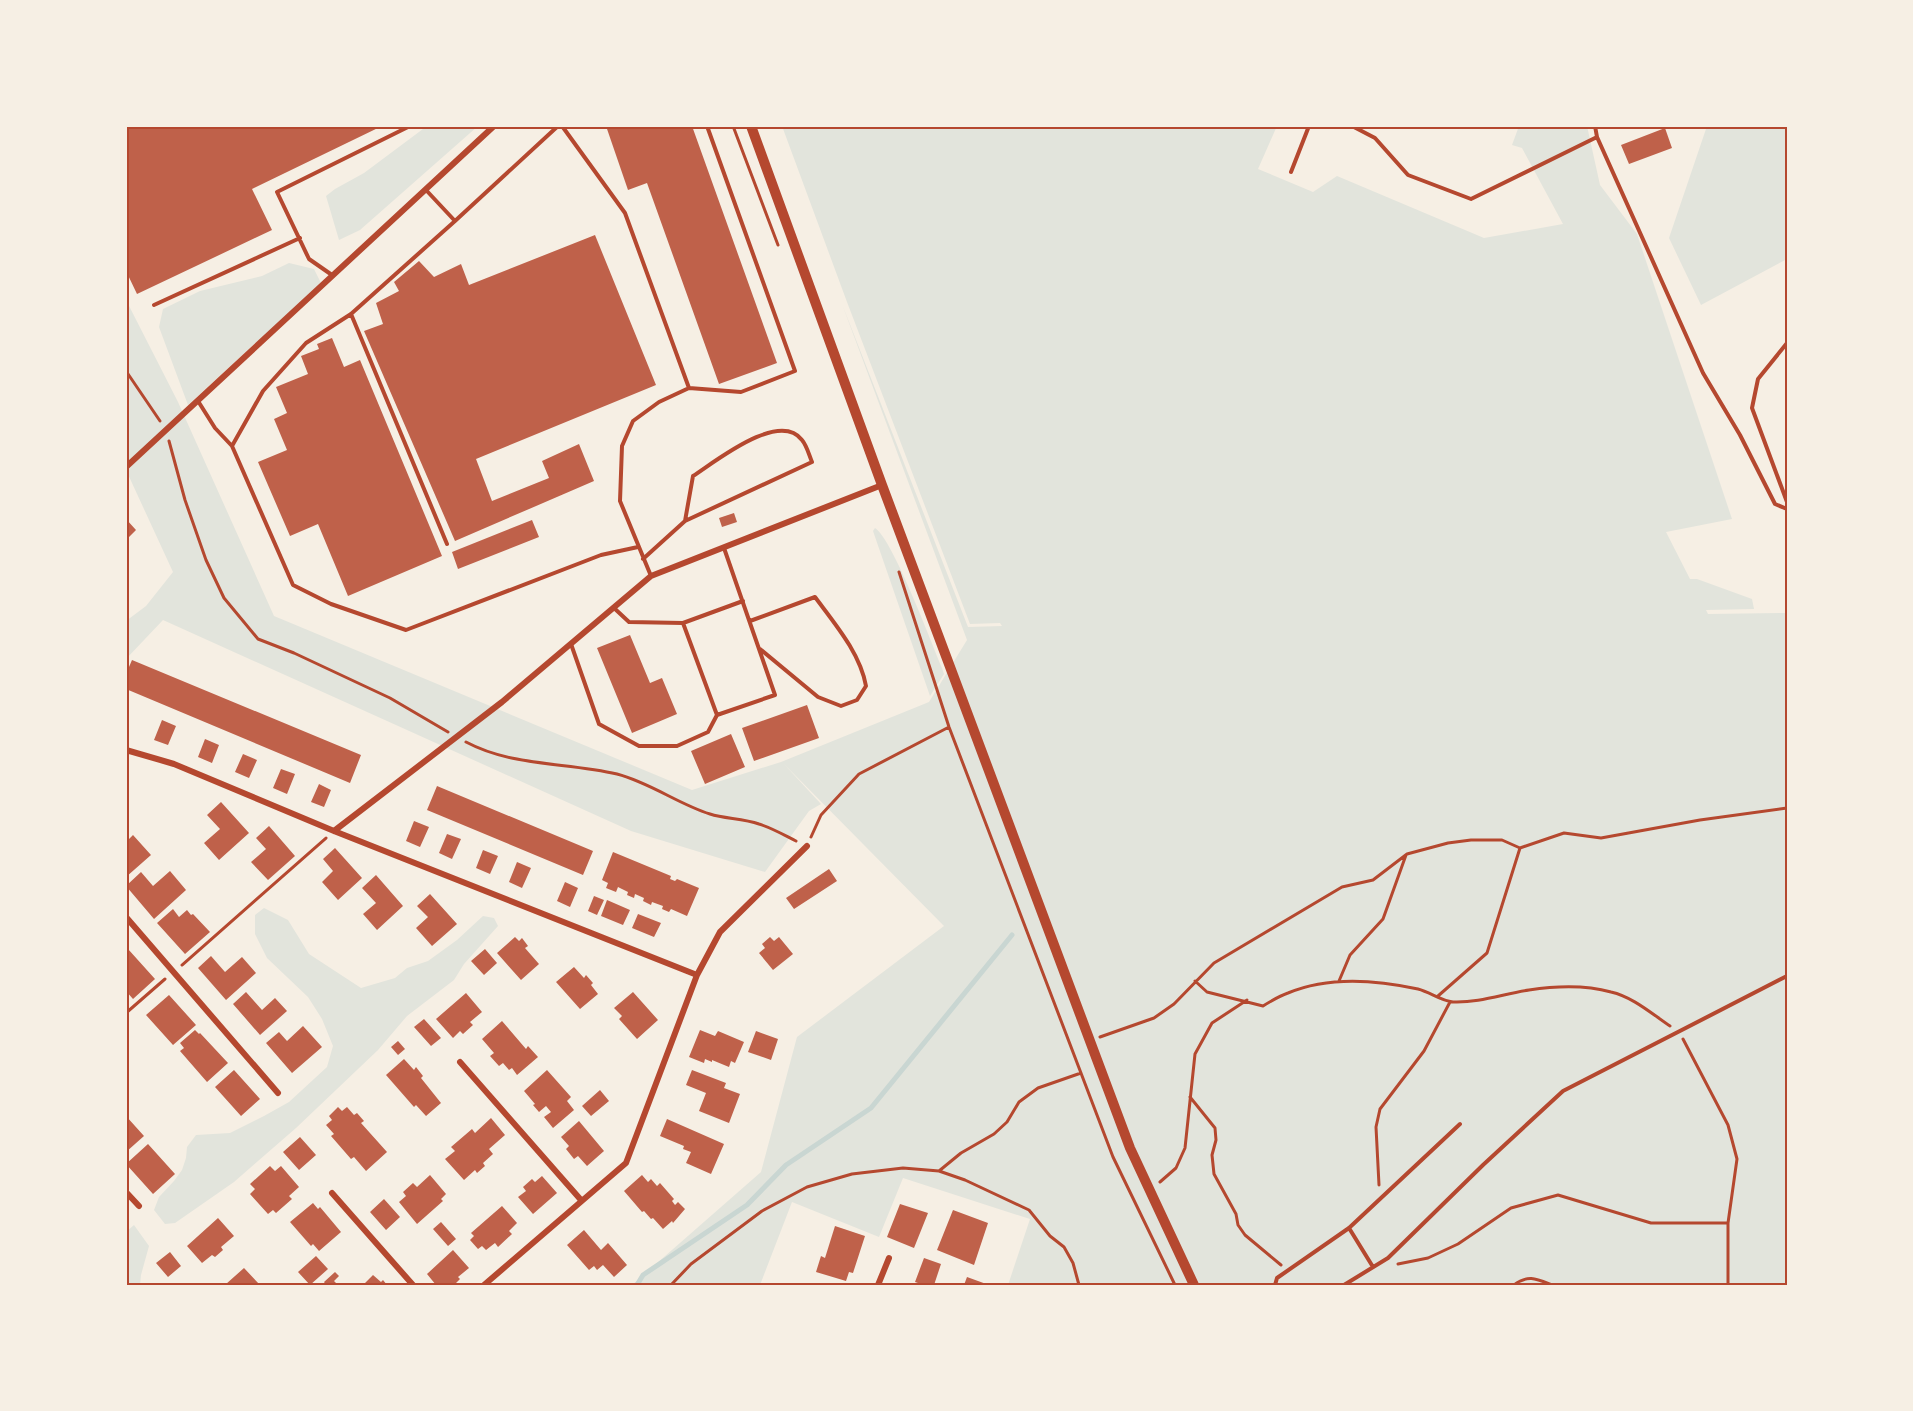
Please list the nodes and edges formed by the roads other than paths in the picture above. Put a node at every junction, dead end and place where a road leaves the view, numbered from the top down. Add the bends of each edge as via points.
1 (410, 126) edge
2 (494, 126) edge
3 (560, 126) edge
4 (707, 126) edge
5 (751, 126) edge
6 (1309, 126) edge
7 (1352, 126) edge
8 (1595, 126) edge
9 (1597, 137) junction
10 (1291, 172) dead end
11 (426, 190) junction
12 (455, 221) junction
13 (300, 238) junction
14 (334, 276) junction
15 (154, 305) dead end
16 (351, 314) junction
17 (1787, 343) edge
18 (690, 388) junction
19 (198, 401) junction
20 (232, 446) junction
21 (126, 467) edge
22 (882, 485) junction
23 (1787, 502) edge
24 (1787, 509) edge
25 (685, 521) junction
26 (447, 544) dead end
27 (638, 547) junction
28 (724, 548) junction
29 (643, 559) junction
30 (651, 576) junction
31 (743, 601) junction
32 (614, 608) junction
33 (749, 621) junction
34 (683, 623) junction
35 (571, 644) junction
36 (759, 648) junction
37 (717, 716) junction
38 (126, 750) edge
39 (334, 831) junction
40 (807, 846) road end
41 (126, 917) edge
42 (697, 975) junction
43 (1787, 976) edge
44 (460, 1062) dead end
45 (278, 1093) dead end
46 (1460, 1124) dead end
47 (126, 1192) edge
48 (332, 1193) dead end
49 (581, 1200) junction
50 (139, 1206) dead end
51 (1349, 1228) junction
52 (889, 1258) dead end
53 (1373, 1267) junction
54 (413, 1285) edge
55 (484, 1285) edge
56 (878, 1285) edge
57 (1194, 1285) edge
58 (1275, 1285) edge
59 (1344, 1285) edge

1 - 13 lane via 277,192
2 - 11 street
3 - 12 lane
3 - 18 lane via 625,213
4 - 18 lane via 795,371 741,392
5 - 22 main road
6 - 10 lane
7 - 9 lane via 1375,138 1408,174 1471,199
8 - 9 lane
9 - 24 lane via 1703,373 1774,504
11 - 12 lane
11 - 14 street
12 - 16 lane
13 - 14 lane via 309,259
13 - 15 lane
14 - 19 street
16 - 20 lane via 306,344 263,391
16 - 26 lane
17 - 23 lane via 1758,380 1752,408
18 - 27 lane via 659,402 633,422 622,446 620,501
19 - 20 lane
19 - 21 street
20 - 27 lane via 293,585 331,604 406,630 601,555
22 - 28 street
22 - 57 main road via 1130,1148
25 - 25 lane via 812,462 802,439 782,431 756,436 693,476
25 - 29 lane
27 - 29 lane
28 - 30 street
28 - 31 lane
29 - 30 lane
30 - 32 street
31 - 33 lane
31 - 34 lane
32 - 34 lane via 629,622
32 - 35 street
33 - 36 lane
33 - 36 lane via 815,597 857,658 866,686 857,700 841,706 818,697
34 - 37 lane
35 - 37 lane via 599,724 639,746 677,746 708,732
35 - 39 street
36 - 37 lane via 776,695
38 - 39 street via 174,764
39 - 42 street
40 - 42 street via 720,932
41 - 45 street
42 - 49 street via 626,1163
43 - 53 lane via 1563,1091 1389,1258
44 - 49 street
46 - 51 lane
47 - 50 street
48 - 54 street
49 - 55 street
51 - 53 lane
51 - 58 lane via 1277,1278
52 - 56 street
53 - 59 lane

